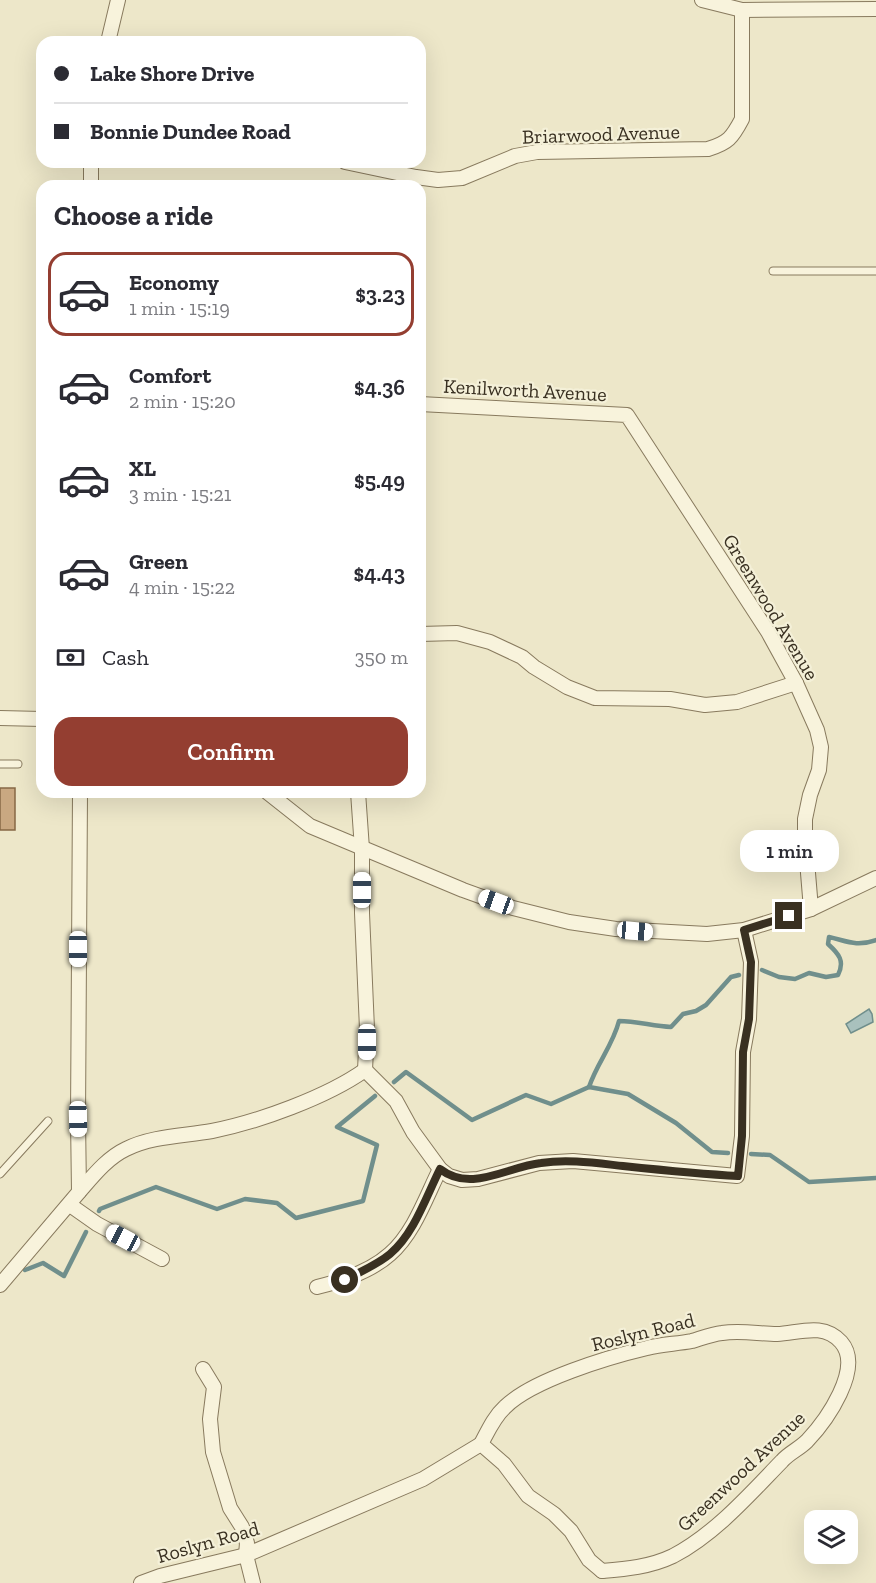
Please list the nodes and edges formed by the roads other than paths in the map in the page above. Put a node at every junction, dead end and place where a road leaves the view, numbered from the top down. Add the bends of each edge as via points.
1 (118, 0) edge
2 (702, 0) edge
3 (876, 9) edge
4 (742, 10) junction
5 (109, 36) edge
6 (373, 168) edge
7 (773, 271) dead end
8 (876, 271) edge
9 (426, 404) edge
10 (627, 415) joint
11 (426, 634) edge
12 (796, 683) junction
13 (0, 718) edge
14 (36, 718) edge
15 (0, 764) edge
16 (18, 764) dead end
17 (80, 798) edge
18 (275, 798) edge
19 (358, 798) edge
20 (362, 849) junction
21 (876, 878) edge
22 (811, 909) junction
23 (744, 930) junction
24 (365, 1070) junction
25 (48, 1121) dead end
26 (440, 1169) junction
27 (0, 1174) edge
28 (79, 1192) junction
29 (70, 1205) junction
30 (162, 1259) dead end
31 (0, 1285) edge
32 (317, 1287) dead end
33 (841, 1342) joint
34 (203, 1369) dead end
35 (481, 1444) junction
36 (246, 1555) junction
37 (602, 1577) edge
38 (141, 1583) edge
39 (253, 1583) edge

1 - 5 street
2 - 4 street
3 - 4 street
4 - 6 street, Briarwood Avenue via 742,119 724,144 708,149 537,152 515,156 462,178 438,180
7 - 8 lane
9 - 10 street, Kenilworth Avenue
10 - 12 street, Greenwood Avenue via 768,632
11 - 12 street via 457,633 490,642 522,657 567,687 595,698 670,699 705,705 737,702
12 - 22 street, Greenwood Avenue via 817,730 820,747 805,837
13 - 14 street
15 - 16 lane
17 - 28 street
18 - 20 street via 310,826
19 - 20 street
20 - 23 street via 513,908 569,922 675,934
20 - 24 street
21 - 22 street
22 - 23 street
23 - 26 street via 751,962 738,1176 573,1161 539,1163 462,1180
24 - 26 street via 396,1101
24 - 28 street via 324,1094 272,1113 214,1130 138,1143 112,1158
25 - 27 lane
26 - 32 street via 414,1221 390,1254 345,1280
28 - 29 street
29 - 30 street
29 - 31 street
33 - 35 street, Roslyn Road via 830,1332 816,1330 723,1333 608,1359 531,1389 506,1406
33 - 37 street, Greenwood Avenue via 849,1359 844,1387 806,1442 787,1455 693,1544 651,1565
34 - 36 street via 214,1387 210,1419 213,1452 230,1508 242,1527
35 - 36 street, Roslyn Road via 423,1479
35 - 37 street via 504,1464 528,1496 571,1531
36 - 38 street, Roslyn Road
36 - 39 street

